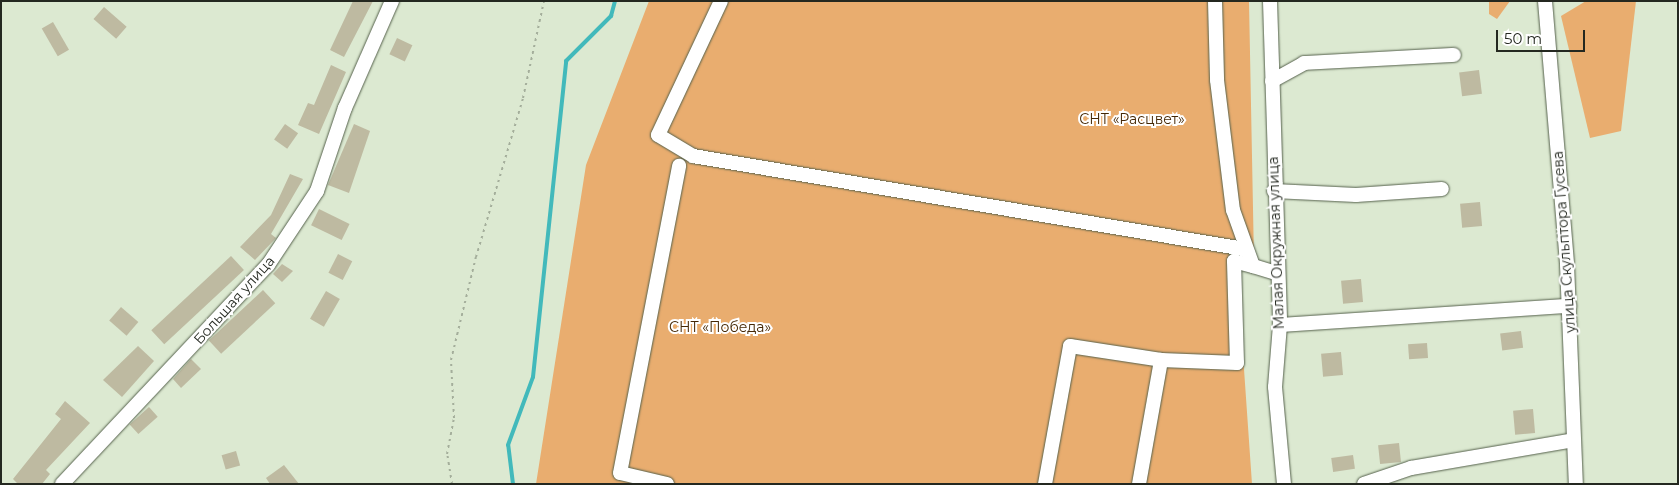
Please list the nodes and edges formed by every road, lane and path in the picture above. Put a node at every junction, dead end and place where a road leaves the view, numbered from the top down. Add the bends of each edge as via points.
1 (392, 1) edge
2 (544, 1) edge
3 (721, 1) edge
4 (1215, 1) edge
5 (1270, 1) edge
6 (1545, 1) edge
7 (1454, 55) dead end
8 (1272, 81) junction
9 (679, 166) dead end
10 (1442, 189) dead end
11 (1274, 191) junction
12 (1244, 249) junction
13 (1253, 266) junction
14 (1276, 274) junction
15 (1568, 306) junction
16 (1280, 325) junction
17 (1161, 360) junction
18 (1574, 440) junction
19 (62, 484) edge
20 (452, 484) edge
21 (667, 484) edge
22 (1045, 484) edge
23 (1140, 484) edge
24 (1284, 484) edge
25 (1364, 484) edge
26 (1576, 484) edge

1 - 19 street, Большая улица via 345,108 317,191 268,265
2 - 20 path via 523,98 476,257 451,360 454,418 448,454
3 - 12 street via 658,135 693,156
4 - 12 street via 1225,163
5 - 8 street, Малая Окружная улица
6 - 15 street, улица Скульптора Гусева
7 - 8 street via 1304,63
8 - 11 street, Малая Окружная улица
9 - 21 street via 620,473
10 - 11 street via 1356,195
11 - 14 street, Малая Окружная улица
12 - 13 street
13 - 14 street
13 - 17 street via 1234,261 1231,287 1237,363
14 - 16 street, Малая Окружная улица
15 - 16 street
15 - 18 street, улица Скульптора Гусева
16 - 24 street, Малая Окружная улица via 1275,387
17 - 22 street via 1070,346
17 - 23 street
18 - 25 street via 1411,468
18 - 26 street, улица Скульптора Гусева

